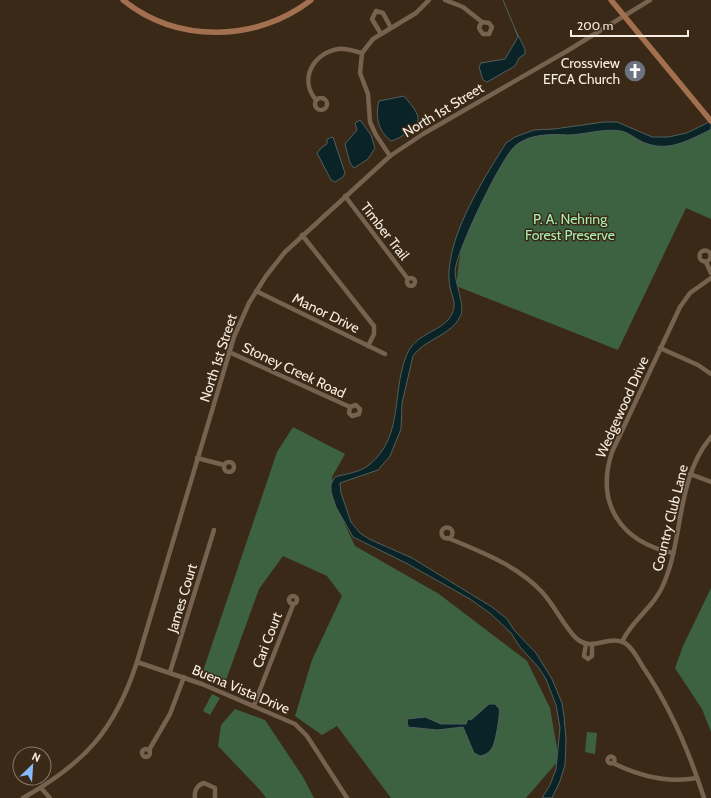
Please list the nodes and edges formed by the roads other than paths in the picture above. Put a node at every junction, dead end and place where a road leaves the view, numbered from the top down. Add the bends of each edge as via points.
1 (124, 0) edge
2 (311, 0) edge
3 (429, 0) edge
4 (445, 0) edge
5 (611, 0) edge
6 (650, 0) edge
7 (625, 16) junction
8 (482, 22) dead end
9 (391, 28) junction
10 (381, 34) junction
11 (362, 53) junction
12 (316, 100) dead end
13 (711, 121) edge
14 (390, 156) junction
15 (345, 196) junction
16 (302, 235) junction
17 (706, 262) dead end
18 (711, 273) edge
19 (711, 278) edge
20 (408, 279) dead end
21 (256, 291) junction
22 (368, 346) junction
23 (660, 348) junction
24 (229, 352) junction
25 (385, 354) dead end
26 (711, 373) edge
27 (350, 407) dead end
28 (711, 437) edge
29 (197, 458) junction
30 (224, 465) dead end
31 (690, 474) junction
32 (711, 482) edge
33 (214, 530) dead end
34 (448, 538) dead end
35 (673, 553) junction
36 (293, 605) dead end
37 (622, 642) junction
38 (586, 644) junction
39 (592, 645) junction
40 (137, 662) junction
41 (170, 672) junction
42 (184, 677) junction
43 (254, 705) junction
44 (149, 750) dead end
45 (613, 763) dead end
46 (697, 778) junction
47 (41, 788) junction
48 (23, 798) edge
49 (50, 798) edge
50 (195, 798) edge
51 (215, 798) edge
52 (347, 798) edge
53 (704, 798) edge

1 - 2 main road via 163,22 195,31 225,33 261,27 289,16
3 - 9 street via 416,13
4 - 8 street via 463,7
5 - 7 main road
6 - 7 street, North 1st Street
7 - 13 main road
7 - 14 street, North 1st Street via 423,134
9 - 10 street
9 - 10 street via 383,13 376,12 372,19
10 - 11 street via 370,42
11 - 12 street via 337,49 318,60 309,73 308,85 309,92
11 - 14 street via 360,73 368,94 370,122
14 - 15 street, North 1st Street
15 - 16 street, North 1st Street
15 - 20 street, Timber Trail
16 - 21 street, North 1st Street via 285,252
16 - 22 street via 374,326 374,334
17 - 18 street
19 - 23 street, Wedgewood Drive via 695,288 682,302
21 - 22 street, Manor Drive
21 - 24 street, North 1st Street via 238,326
22 - 25 street, Manor Drive
23 - 26 street
23 - 35 street, Wedgewood Drive via 612,452 606,486 612,509 630,533 647,545
24 - 27 street, Stoney Creek Road
24 - 29 street, North 1st Street
28 - 31 street, Country Club Lane
29 - 30 street
29 - 40 street, North 1st Street
31 - 32 street
31 - 35 street, Country Club Lane
33 - 41 street, James Court
34 - 38 street via 502,562 522,574 542,592 574,636
35 - 37 street, Country Club Lane via 658,596 628,629
36 - 43 street, Cari Court
37 - 39 street via 611,641
37 - 46 street via 635,654 666,702 692,758
38 - 39 street
38 - 39 street via 584,656 588,659 592,656
40 - 41 street, Buena Vista Drive
40 - 47 street, North 1st Street via 122,704 103,733 73,765
41 - 42 street, Buena Vista Drive
42 - 43 street, Buena Vista Drive
42 - 44 street via 170,714
43 - 52 street, Buena Vista Drive via 290,721 303,731
45 - 46 street via 628,770 659,778
46 - 53 street
47 - 48 street, North 1st Street
47 - 49 street
50 - 51 street via 198,787 204,783 214,788

